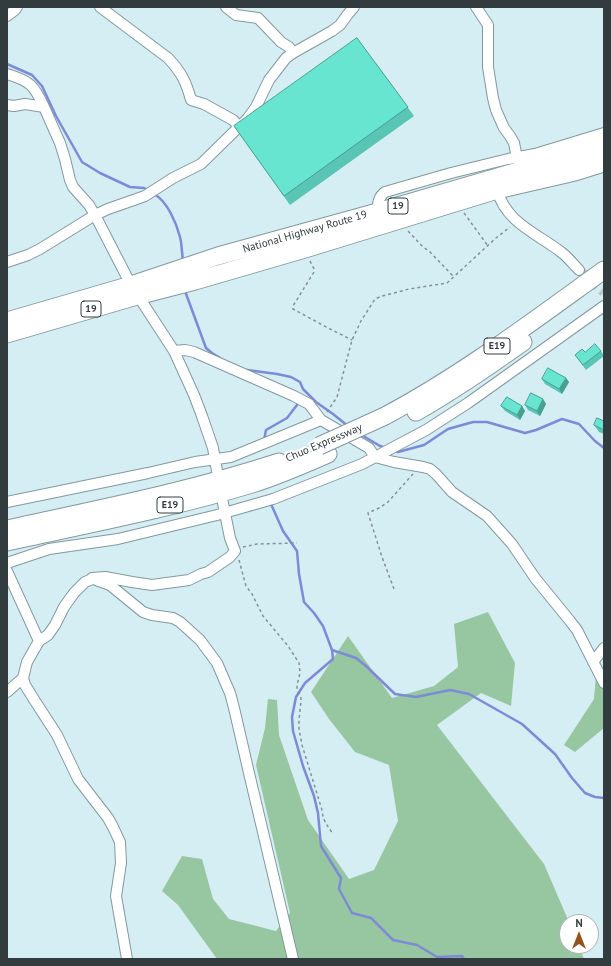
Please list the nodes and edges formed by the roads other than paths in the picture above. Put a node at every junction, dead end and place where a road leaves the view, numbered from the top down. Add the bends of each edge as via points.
1 (17, 7) edge
2 (100, 7) edge
3 (226, 7) edge
4 (354, 7) edge
5 (476, 7) edge
6 (7, 16) edge
7 (293, 53) junction
8 (7, 74) edge
9 (7, 105) edge
10 (44, 107) junction
11 (239, 127) junction
12 (604, 133) edge
13 (604, 146) edge
14 (517, 158) junction
15 (604, 163) edge
16 (498, 190) junction
17 (377, 212) junction
18 (95, 215) junction
19 (7, 262) edge
20 (579, 270) tunnel mouth
21 (604, 270) edge
22 (193, 273) junction
23 (604, 284) edge
24 (134, 291) junction
25 (604, 306) edge
26 (7, 321) edge
27 (7, 334) edge
28 (174, 351) junction
29 (323, 418) junction
30 (387, 421) junction
31 (324, 450) junction
32 (378, 455) junction
33 (215, 460) junction
34 (217, 471) dead end
35 (7, 502) edge
36 (224, 508) junction
37 (7, 529) edge
38 (7, 542) edge
39 (7, 563) edge
40 (7, 570) edge
41 (90, 580) junction
42 (40, 641) junction
43 (604, 648) edge
44 (593, 662) junction
45 (23, 678) junction
46 (604, 684) edge
47 (7, 692) edge
48 (127, 959) edge
49 (293, 959) edge

1 - 6 street
2 - 11 street via 168,58 182,76 191,100 233,120
3 - 7 street via 236,15 258,18
4 - 7 street via 332,32
5 - 14 street via 488,25 488,67 496,110 514,143
7 - 11 street via 276,70 252,112
8 - 10 street via 26,81 33,87
9 - 10 street
10 - 18 street via 60,143 73,187
11 - 18 street via 201,164 145,196
12 - 14 street
13 - 17 highway, National Highway Route 19 / 19
14 - 17 street via 385,192 378,202
15 - 16 highway, National Highway Route 19 / 19
16 - 20 street via 502,202 517,222 562,253
16 - 22 highway, National Highway Route 19 / 19 via 305,249
17 - 22 highway, National Highway Route 19 / 19 via 218,256
18 - 19 street via 40,249
18 - 24 street
21 - 30 highway, Chuo Expressway / E19
22 - 24 highway, National Highway Route 19 / 19
23 - 30 highway, Chuo Expressway / E19 via 453,391
24 - 26 highway, National Highway Route 19 / 19
24 - 27 highway, National Highway Route 19 / 19
24 - 28 street
25 - 32 street via 468,403 426,430
28 - 29 street via 194,352 294,396 309,404
28 - 33 street via 202,416
29 - 32 street
29 - 33 street via 231,457
30 - 31 highway, Chuo Expressway / E19, bridge
31 - 37 highway, Chuo Expressway / E19 via 209,483
31 - 38 highway, Chuo Expressway / E19 via 285,472 212,495
32 - 36 street via 362,464 273,499
32 - 44 street via 394,462 430,469 452,492 487,516 512,544 535,578 570,620
33 - 34 street
33 - 35 street
36 - 39 street via 181,524 118,538 49,549
36 - 41 street via 230,538 236,551 208,572 189,580 152,585 105,577
40 - 42 street
41 - 42 street via 74,593 48,635
41 - 49 street via 110,585 143,612 174,618 200,640 217,663 234,708
42 - 45 street via 27,662
43 - 44 street
44 - 46 street
45 - 47 street
45 - 48 street via 57,735 78,779 114,827 120,842 121,863 116,896

